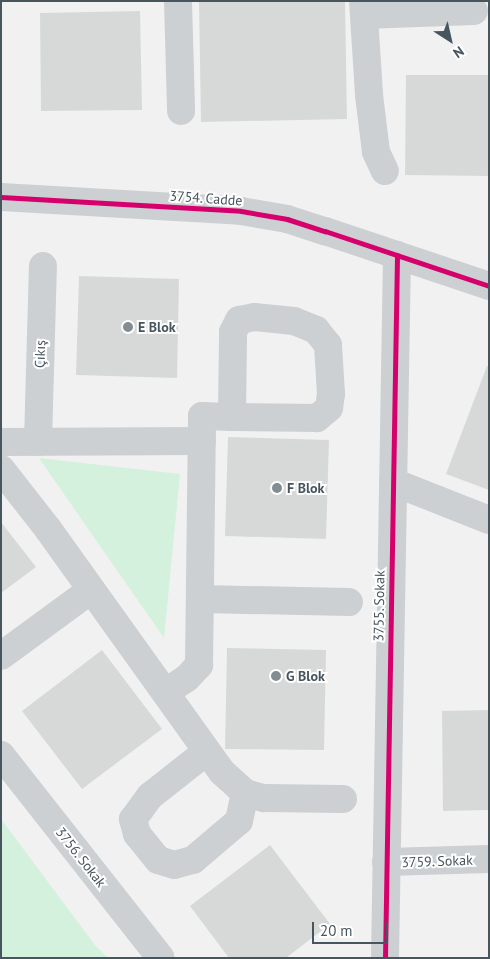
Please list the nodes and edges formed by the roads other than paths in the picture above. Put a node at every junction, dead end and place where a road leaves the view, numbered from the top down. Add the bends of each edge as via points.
1 (178, 1) edge
2 (363, 8) edge
3 (474, 11) dead end
4 (181, 111) dead end
5 (385, 171) dead end
6 (1, 197) edge
7 (397, 255) junction
8 (43, 266) dead end
9 (489, 286) edge
10 (232, 418) junction
11 (202, 441) junction
12 (1, 442) edge
13 (38, 442) junction
14 (1, 469) edge
15 (393, 482) junction
16 (489, 520) edge
17 (91, 590) junction
18 (202, 599) junction
19 (348, 602) dead end
20 (1, 656) edge
21 (166, 692) junction
22 (206, 752) junction
23 (1, 755) edge
24 (245, 793) junction
25 (343, 799) dead end
26 (489, 859) edge
27 (386, 862) junction
28 (161, 958) edge
29 (385, 958) edge

1 - 4 street
2 - 3 street
2 - 5 street via 376,152
6 - 7 street, 3754. Cadde via 241,211 287,219
7 - 9 street, 3754. Cadde
7 - 15 street, 3755. Sokak
8 - 13 street, Çıkış
10 - 10 street via 233,332 239,320 254,317 294,320 316,330 328,345 329,408 317,418
10 - 11 street via 202,416
11 - 13 street
11 - 18 street
12 - 13 street
14 - 17 street
15 - 16 street
15 - 27 street, 3755. Sokak
17 - 20 street
17 - 21 street
18 - 19 street
18 - 21 street via 200,664 187,678
21 - 22 street
22 - 24 street
22 - 24 street via 150,796 133,818 137,834 158,860 174,865 193,860 239,821
23 - 28 street, 3756. Sokak
24 - 25 street via 264,798
26 - 27 street, 3759. Sokak
27 - 29 street, 3755. Sokak

